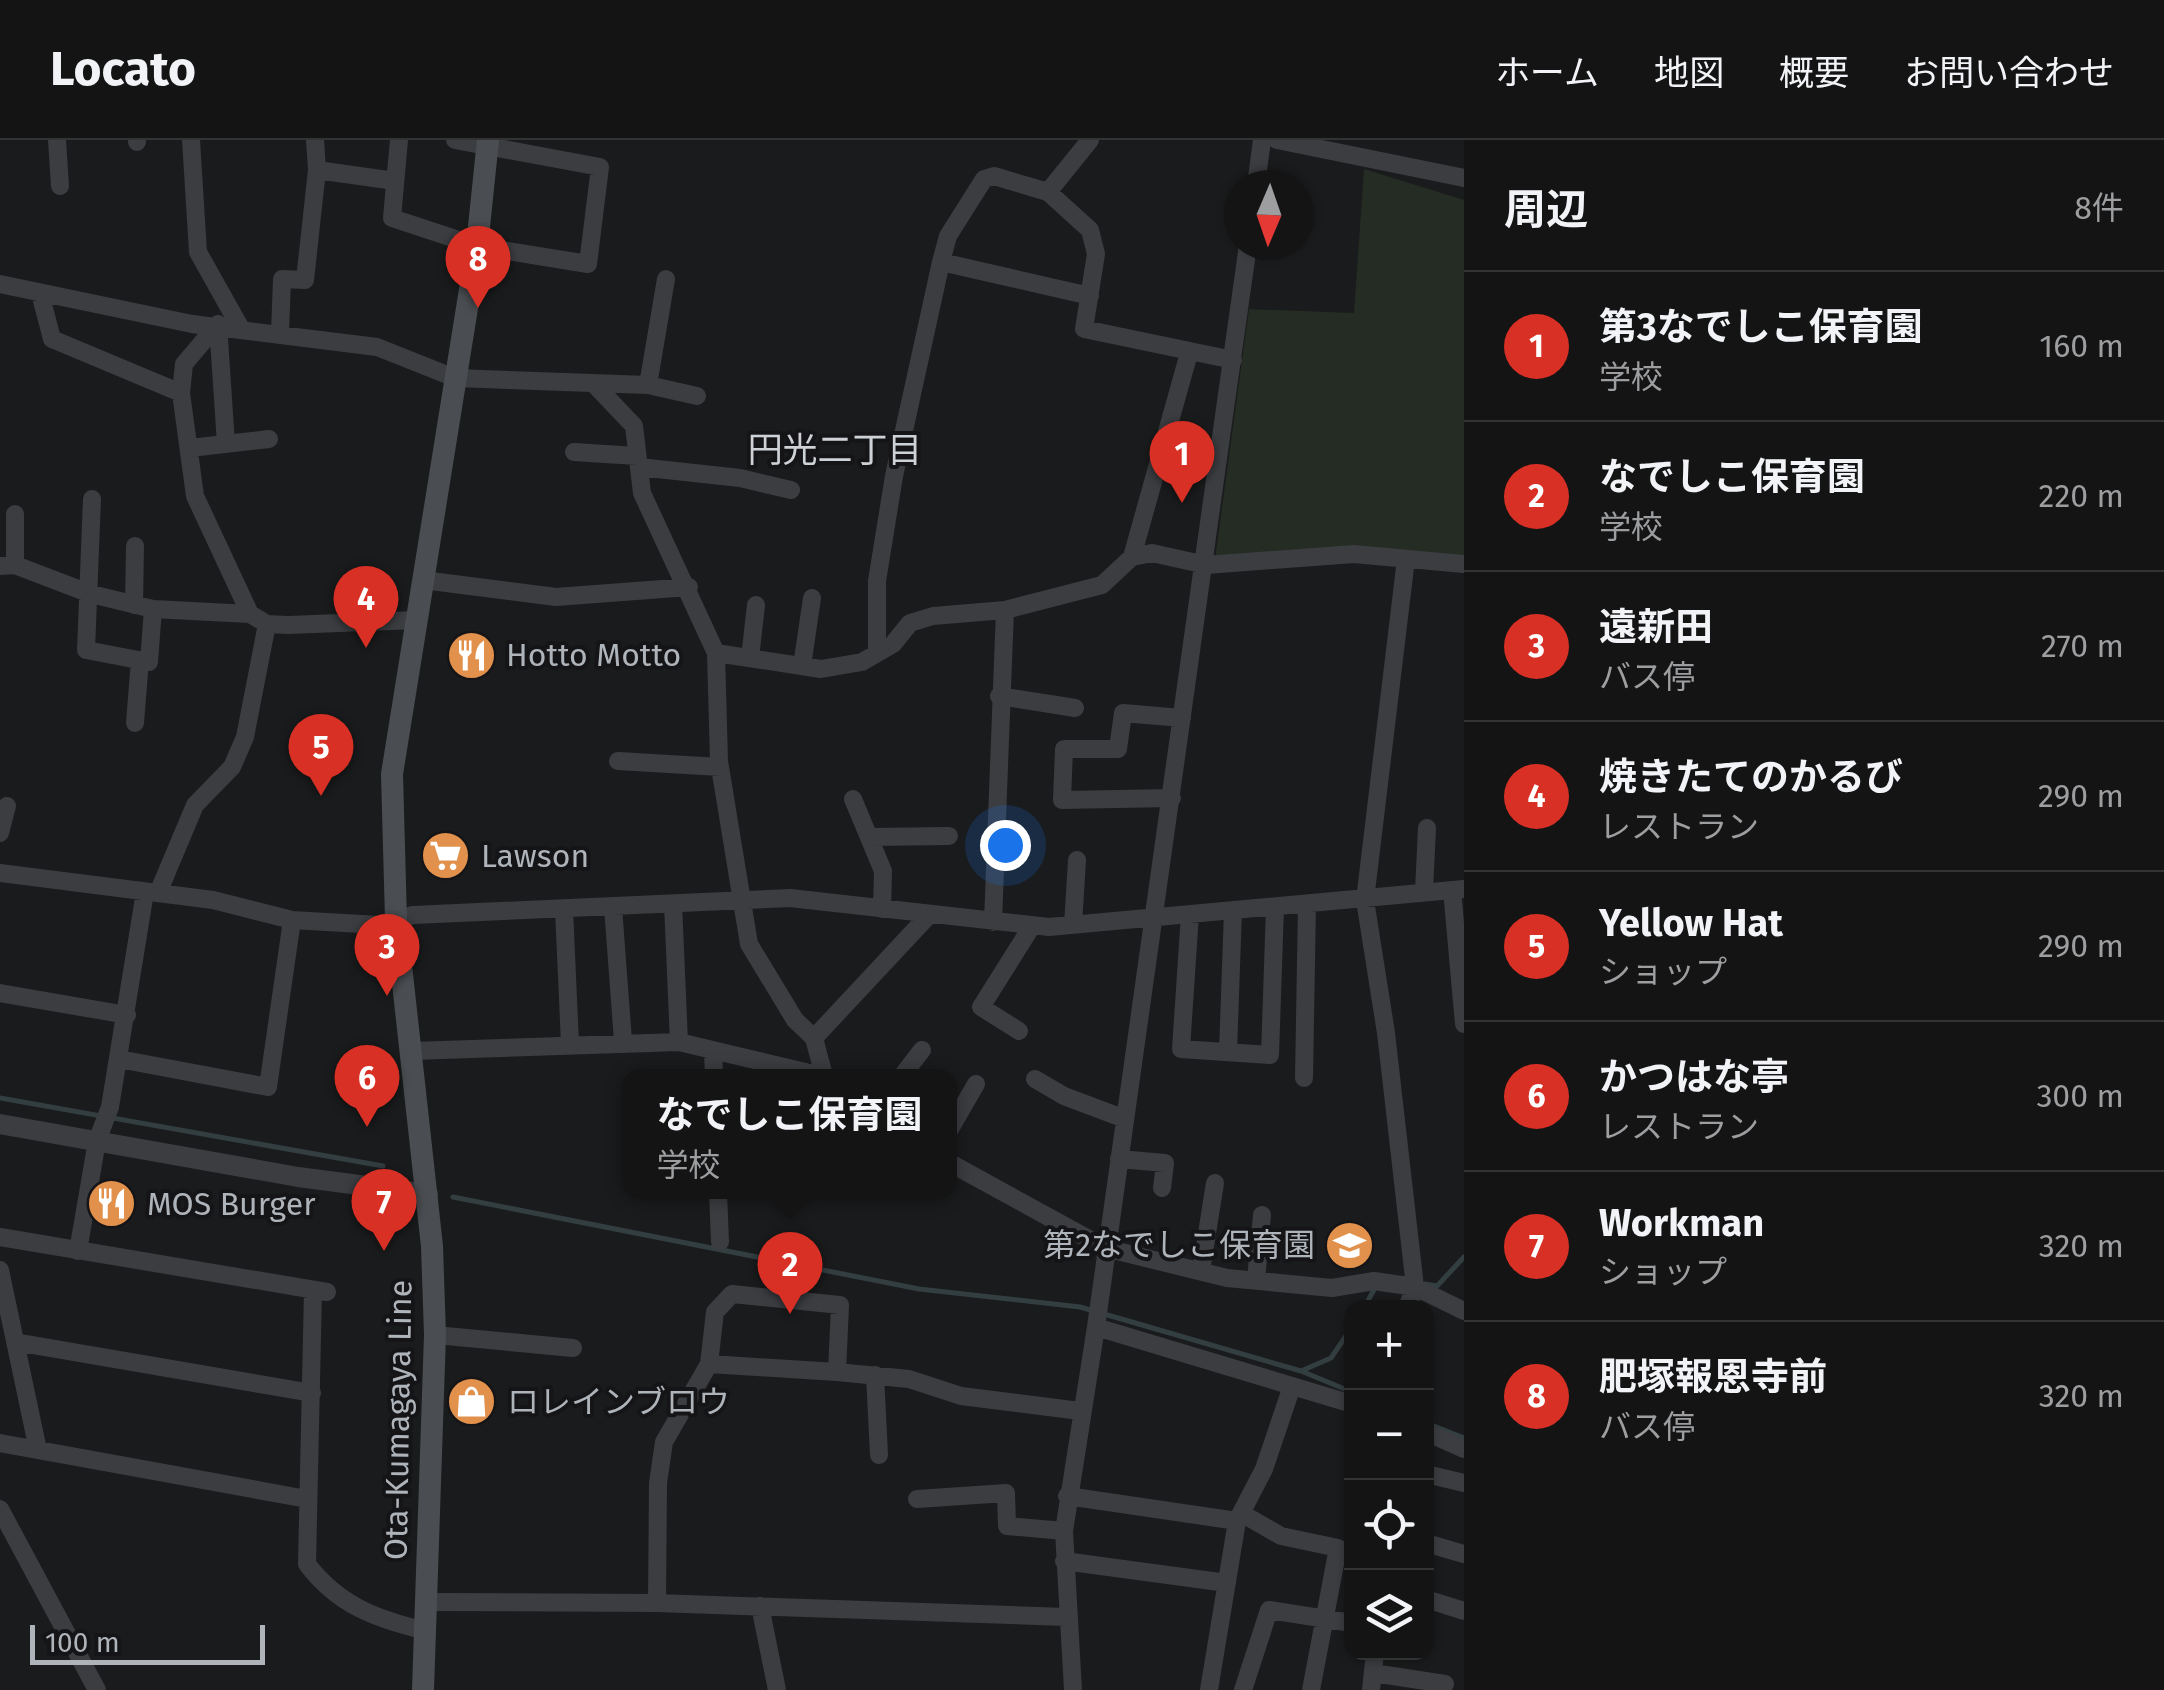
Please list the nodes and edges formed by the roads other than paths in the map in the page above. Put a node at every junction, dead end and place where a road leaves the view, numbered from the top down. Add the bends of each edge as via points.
1 (57, 140) edge
2 (191, 140) edge
3 (315, 140) edge
4 (398, 140) edge
5 (456, 140) edge
6 (1090, 140) edge
7 (1262, 140) edge
8 (1277, 140) edge
9 (488, 144) edge
10 (317, 170) junction
11 (1258, 170) edge
12 (1464, 178) edge
13 (395, 181) junction
14 (60, 186) dead end
15 (1048, 192) junction
16 (477, 246) junction
17 (1246, 260) edge
18 (942, 262) junction
19 (666, 279) dead end
20 (0, 284) edge
21 (40, 293) junction
22 (1090, 296) junction
23 (218, 324) junction
24 (240, 327) junction
25 (280, 333) junction
26 (1189, 353) junction
27 (1233, 360) junction
28 (455, 378) junction
29 (595, 386) junction
30 (648, 386) junction
31 (181, 393) junction
32 (697, 396) dead end
33 (269, 439) dead end
34 (226, 444) junction
35 (190, 448) junction
36 (574, 452) dead end
37 (638, 462) junction
38 (791, 490) dead end
39 (92, 499) dead end
40 (14, 514) dead end
41 (135, 546) dead end
42 (1132, 557) junction
43 (1406, 559) junction
44 (1464, 564) edge
45 (1206, 565) junction
46 (7, 566) edge
47 (424, 580) junction
48 (689, 587) junction
49 (91, 594) junction
50 (812, 598) dead end
51 (756, 606) dead end
52 (143, 607) junction
53 (1004, 610) junction
54 (259, 619) junction
55 (416, 620) junction
56 (716, 653) junction
57 (877, 653) junction
58 (750, 658) junction
59 (140, 660) junction
60 (802, 666) junction
61 (999, 696) junction
62 (1074, 708) dead end
63 (1182, 718) junction
64 (136, 724) dead end
65 (618, 761) dead end
66 (720, 768) junction
67 (1172, 798) junction
68 (853, 799) dead end
69 (7, 806) dead end
70 (1427, 828) dead end
71 (0, 833) edge
72 (949, 836) dead end
73 (870, 837) junction
74 (1077, 860) dead end
75 (0, 873) edge
76 (1458, 890) edge
77 (1424, 891) junction
78 (152, 893) junction
79 (744, 900) junction
80 (1365, 900) junction
81 (674, 904) junction
82 (1307, 904) junction
83 (613, 907) junction
84 (1275, 907) junction
85 (564, 909) junction
86 (882, 909) junction
87 (1232, 910) junction
88 (1190, 914) junction
89 (928, 916) junction
90 (1152, 917) junction
91 (292, 920) junction
92 (396, 920) junction
93 (993, 922) junction
94 (1074, 925) junction
95 (1032, 926) junction
96 (0, 993) edge
97 (1463, 1004) edge
98 (127, 1015) junction
99 (1464, 1024) edge
100 (1019, 1031) dead end
101 (814, 1038) junction
102 (622, 1041) junction
103 (679, 1042) junction
104 (570, 1044) junction
105 (922, 1050) dead end
106 (713, 1051) junction
107 (410, 1052) junction
108 (1228, 1052) junction
109 (119, 1059) junction
110 (714, 1069) edge
111 (792, 1069) edge
112 (821, 1069) edge
113 (907, 1069) edge
114 (1304, 1078) dead end
115 (1035, 1079) dead end
116 (976, 1084) dead end
117 (957, 1117) edge
118 (1125, 1119) junction
119 (104, 1123) junction
120 (0, 1124) edge
121 (1119, 1159) junction
122 (957, 1167) edge
123 (1215, 1183) dead end
124 (1162, 1188) dead end
125 (428, 1194) junction
126 (718, 1199) edge
127 (1262, 1215) dead end
128 (0, 1237) edge
129 (720, 1242) dead end
130 (1106, 1248) junction
131 (78, 1251) junction
132 (0, 1270) edge
133 (1201, 1271) junction
134 (1256, 1280) junction
135 (1415, 1287) junction
136 (1410, 1300) edge
137 (1464, 1310) edge
138 (1096, 1325) junction
139 (434, 1335) junction
140 (14, 1342) junction
141 (572, 1348) dead end
142 (709, 1364) junction
143 (836, 1372) junction
144 (875, 1376) junction
145 (1292, 1386) junction
146 (312, 1393) junction
147 (1344, 1402) edge
148 (1080, 1411) junction
149 (1434, 1440) edge
150 (0, 1443) edge
151 (1464, 1448) edge
152 (38, 1450) junction
153 (879, 1456) dead end
154 (1434, 1476) edge
155 (1464, 1483) edge
156 (1067, 1496) junction
157 (917, 1498) dead end
158 (307, 1499) junction
159 (0, 1509) edge
160 (1239, 1517) junction
161 (1064, 1531) junction
162 (1434, 1545) edge
163 (1464, 1554) edge
164 (1064, 1561) junction
165 (1228, 1583) junction
166 (427, 1602) junction
167 (1434, 1602) edge
168 (657, 1603) junction
169 (760, 1606) junction
170 (1464, 1611) edge
171 (1066, 1617) junction
172 (1322, 1620) junction
173 (1344, 1622) edge
174 (426, 1631) junction
175 (1372, 1682) edge
176 (1445, 1684) dead end
177 (97, 1690) edge
178 (424, 1690) edge
179 (777, 1690) edge
180 (1072, 1690) edge
181 (1210, 1690) edge
182 (1243, 1690) edge
183 (1312, 1690) edge

1 - 14 street
2 - 24 street via 198,252
3 - 10 street
4 - 13 street
5 - 9 street
6 - 15 street
7 - 11 street
8 - 12 street
9 - 16 main road, Ota-Kumagaya Line
9 - 16 street via 600,167 588,264
10 - 13 street
10 - 25 street via 305,280 282,279
13 - 16 street via 392,218
15 - 18 street via 984,179 948,236
15 - 22 street via 1090,230 1096,254
16 - 28 main road, Ota-Kumagaya Line
17 - 27 street
18 - 22 street
18 - 57 street via 894,476 877,581
19 - 30 street
20 - 21 street
21 - 23 street
21 - 31 street via 52,338
22 - 26 street via 1084,329
23 - 24 street
23 - 31 street via 184,364
23 - 34 street
24 - 25 street
25 - 28 street via 377,346
26 - 27 street
26 - 42 street
27 - 45 street
28 - 29 street
28 - 47 main road, Ota-Kumagaya Line
29 - 30 street
29 - 37 street via 634,426
30 - 32 street
31 - 35 street
33 - 34 street
34 - 35 street
35 - 54 street via 195,496
36 - 37 street
37 - 38 street
37 - 48 street via 642,493
39 - 49 street
40 - 46 street
41 - 52 street
42 - 45 street via 1152,553
42 - 53 street via 1102,585
43 - 44 street
43 - 45 street via 1354,554
43 - 80 street
45 - 63 street
46 - 49 street
47 - 48 street via 556,597
47 - 55 main road, Ota-Kumagaya Line
48 - 56 street
49 - 52 street
49 - 59 street via 86,650
50 - 60 street
51 - 58 street
52 - 54 street
52 - 59 street via 149,662
53 - 57 street via 910,623
53 - 61 street
54 - 55 street
54 - 78 street via 245,737 232,767 195,805
55 - 92 main road, Ota-Kumagaya Line via 392,774
56 - 58 street
56 - 66 street
57 - 60 street via 862,662
58 - 60 street
59 - 64 street
61 - 62 street
61 - 93 street
63 - 67 street
63 - 67 street via 1124,713 1118,749 1064,749 1062,800
65 - 66 street
66 - 79 street
67 - 90 street
68 - 73 street
69 - 71 street
70 - 77 street
72 - 73 street
73 - 86 street via 883,871
74 - 94 street
75 - 78 street
76 - 77 street
76 - 97 street
77 - 80 street
78 - 91 street
78 - 98 street
79 - 81 street
79 - 86 street
79 - 101 street via 750,944 795,1020
80 - 82 street
80 - 135 street
81 - 83 street
81 - 103 street
82 - 84 street
82 - 114 street
83 - 85 street
83 - 102 street
84 - 87 street
84 - 108 street via 1270,1055
85 - 92 street
85 - 104 street
86 - 89 street
87 - 88 street
87 - 108 street
88 - 90 street
88 - 108 street via 1181,1049
89 - 93 street
89 - 101 street
90 - 94 street
90 - 118 street
91 - 92 street
91 - 109 street via 268,1086
92 - 107 main road, Ota-Kumagaya Line
93 - 95 street
94 - 95 street
95 - 100 street via 982,1007
96 - 98 street
97 - 99 street
98 - 109 street
101 - 112 street
102 - 103 street
102 - 104 street
103 - 106 street
104 - 107 street
105 - 113 street
106 - 110 street
106 - 111 street
107 - 125 main road, Ota-Kumagaya Line
109 - 119 street
115 - 118 street
116 - 117 street
118 - 121 street
119 - 120 street
119 - 125 street via 366,1188
119 - 131 street
121 - 124 street via 1165,1163
121 - 130 street
122 - 130 street
123 - 133 street
125 - 139 main road, Ota-Kumagaya Line
126 - 129 street
127 - 134 street
128 - 131 street
130 - 133 street
130 - 138 street
131 - 146 street via 320,1291
132 - 140 street
133 - 134 street
134 - 135 street via 1332,1288 1374,1280
135 - 136 street
135 - 137 street
138 - 145 street
138 - 148 street
139 - 141 street
139 - 166 main road, Ota-Kumagaya Line
140 - 146 street
140 - 152 street
142 - 143 street
142 - 143 street via 715,1312 732,1294 840,1305
142 - 168 street via 664,1442
143 - 144 street
144 - 148 street via 910,1379 961,1396
144 - 153 street
145 - 147 street
145 - 160 street via 1264,1469
146 - 158 street
148 - 156 street
149 - 151 street
150 - 152 street
152 - 158 street
154 - 155 street
156 - 160 street
156 - 161 street
157 - 161 street via 1006,1493 1007,1526
158 - 174 street via 306,1564 330,1594
159 - 177 street
160 - 165 street
160 - 172 street via 1281,1536 1338,1548
161 - 164 street
162 - 163 street
164 - 165 street
164 - 171 street
165 - 181 street
166 - 168 street
166 - 174 main road, Ota-Kumagaya Line
167 - 170 street
168 - 169 street
169 - 171 street
169 - 179 street
171 - 180 street
172 - 173 street
172 - 182 street via 1269,1610
172 - 183 street
174 - 178 main road, Ota-Kumagaya Line
175 - 176 street

